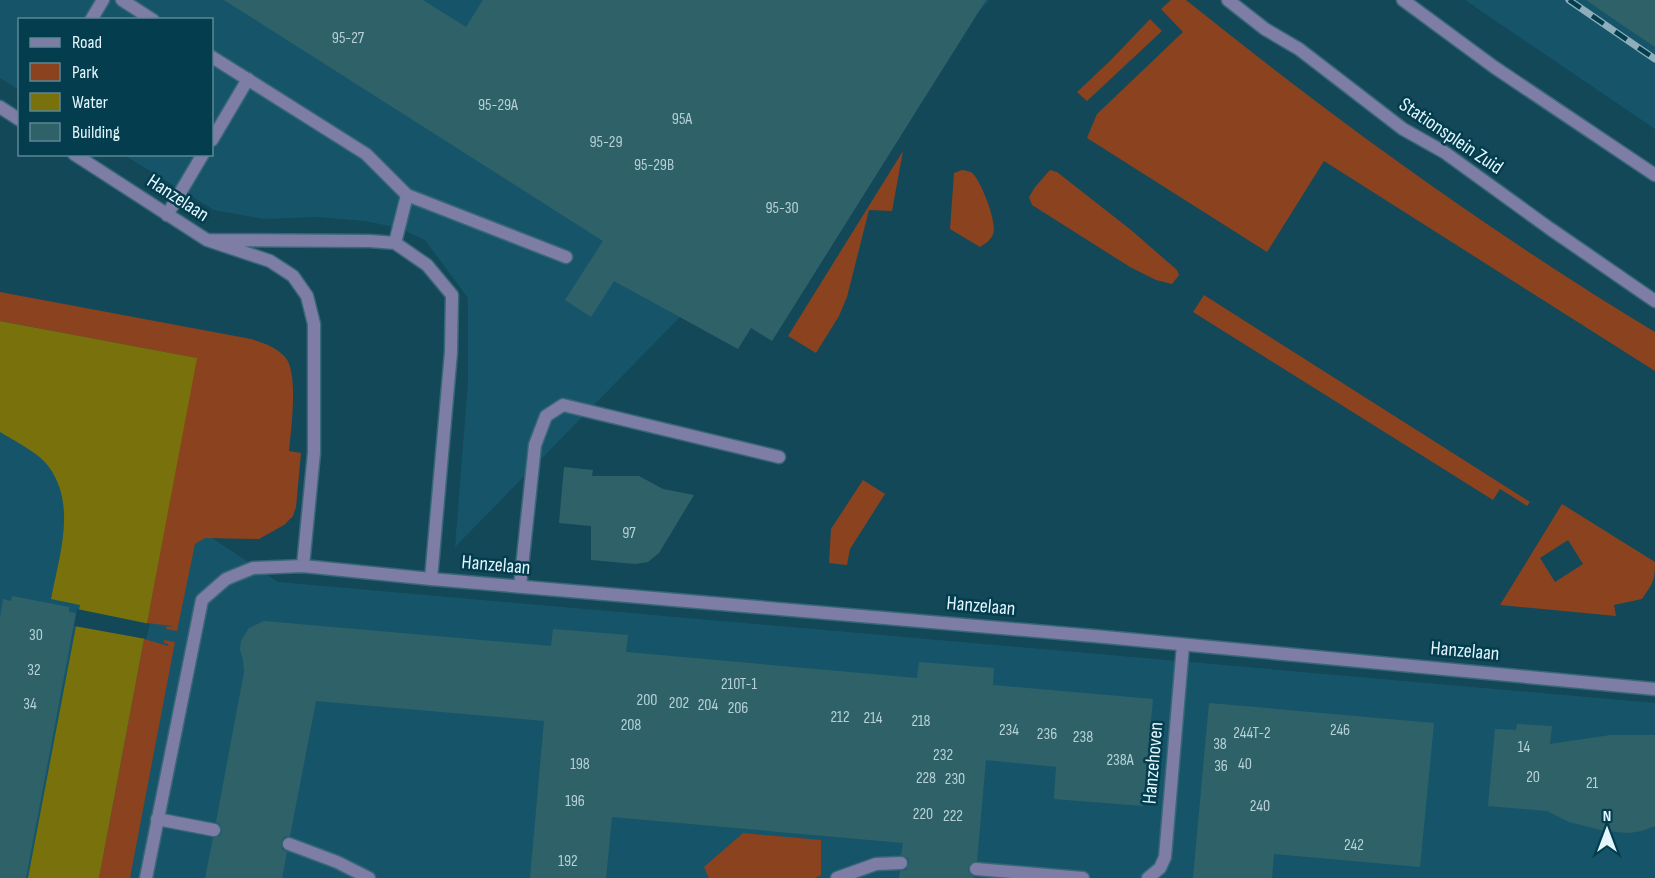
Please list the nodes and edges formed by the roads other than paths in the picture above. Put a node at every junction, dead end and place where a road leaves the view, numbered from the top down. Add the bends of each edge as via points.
1 (104, 0) edge
2 (122, 0) edge
3 (1228, 0) edge
4 (1403, 0) edge
5 (92, 18) edge
6 (150, 18) edge
7 (213, 58) edge
8 (248, 79) junction
9 (0, 107) edge
10 (18, 119) edge
11 (213, 138) edge
12 (77, 156) edge
13 (202, 156) edge
14 (1655, 175) edge
15 (407, 195) junction
16 (167, 214) junction
17 (207, 240) junction
18 (395, 243) junction
19 (567, 256) dead end
20 (1655, 301) edge
21 (779, 456) dead end
22 (303, 566) junction
23 (431, 579) junction
24 (520, 586) junction
25 (1183, 645) junction
26 (1655, 689) edge
27 (157, 819) junction
28 (214, 830) dead end
29 (289, 844) dead end
30 (901, 863) dead end
31 (976, 869) dead end
32 (146, 878) edge
33 (369, 878) edge
34 (837, 878) edge
35 (1083, 878) edge
36 (1148, 878) edge

1 - 5 street
2 - 6 street
3 - 20 street, Stationsplein Zuid via 1403,129 1444,152
4 - 14 street via 1494,67
7 - 8 street
8 - 11 street
8 - 15 street via 366,154
9 - 10 street
12 - 16 street, Hanzelaan
13 - 16 street
15 - 18 street
15 - 19 street
16 - 17 street, Hanzelaan
17 - 18 street
17 - 22 street, Hanzelaan via 270,261 293,276 307,296 314,324 314,453
18 - 23 street via 427,265 452,295 451,352
21 - 24 street via 563,405 546,416 535,445
22 - 23 street, Hanzelaan
22 - 27 street, Hanzelaan via 253,568 226,579 202,600
23 - 24 street, Hanzelaan
24 - 25 street, Hanzelaan
25 - 26 street, Hanzelaan
25 - 36 street, Hanzehoven via 1165,857 1160,868
27 - 28 street
27 - 32 street, Hanzelaan
29 - 33 street
30 - 34 street via 876,864
31 - 35 street

